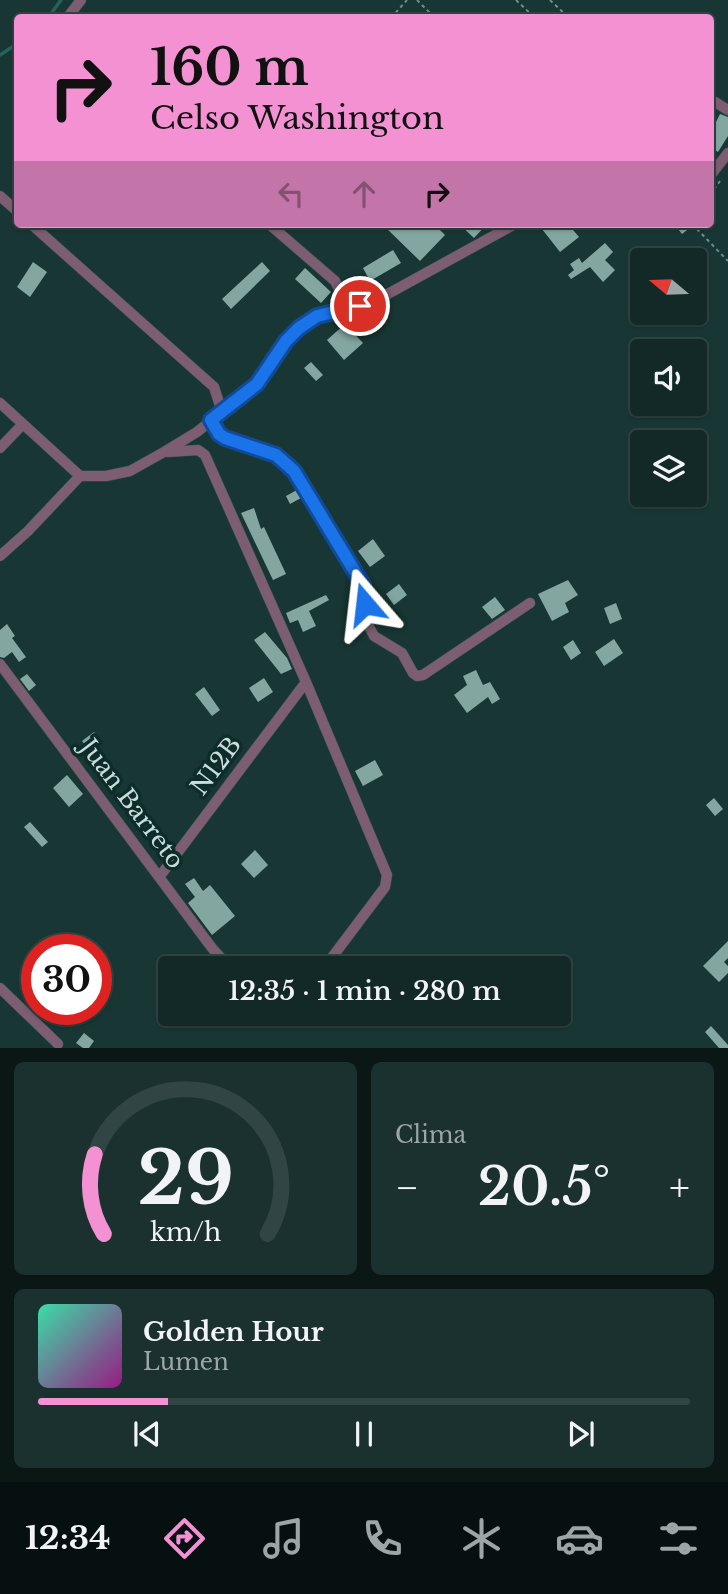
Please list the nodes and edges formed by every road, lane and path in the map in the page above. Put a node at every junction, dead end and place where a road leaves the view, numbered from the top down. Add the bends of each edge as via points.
1 (81, 0) edge
2 (407, 0) edge
3 (417, 0) edge
4 (516, 0) edge
5 (550, 0) edge
6 (69, 14) edge
7 (395, 14) edge
8 (431, 14) edge
9 (531, 14) edge
10 (565, 14) edge
11 (728, 153) edge
12 (714, 171) edge
13 (0, 196) edge
14 (14, 208) edge
15 (35, 228) edge
16 (274, 228) edge
17 (508, 228) edge
18 (696, 228) edge
19 (728, 261) edge
20 (348, 307) junction
21 (0, 403) edge
22 (222, 412) junction
23 (211, 420) junction
24 (22, 425) junction
25 (0, 448) edge
26 (164, 452) junction
27 (80, 476) junction
28 (0, 556) edge
29 (530, 603) dead end
30 (0, 664) edge
31 (306, 682) junction
32 (160, 876) junction
33 (219, 956) edge
34 (333, 956) edge
35 (0, 988) edge
36 (58, 1044) dead end

1 - 6 street
2 - 7 path
3 - 8 path
4 - 9 path
5 - 10 path
11 - 12 street
13 - 14 street
15 - 22 street via 214,387
16 - 20 street via 335,281
17 - 20 street via 375,301
18 - 19 path
20 - 22 street via 317,316 299,328 257,384
21 - 24 street
22 - 23 street
23 - 26 street
23 - 29 street via 225,438 276,455 294,471 363,585 367,622 374,636 402,653 417,676
24 - 25 street
24 - 27 street
26 - 27 street via 130,471
26 - 31 street via 198,450 205,455
27 - 28 street
30 - 32 street, Juan Barreto
31 - 32 street, N12B
31 - 34 street via 387,882
32 - 33 street, Juan Barreto
35 - 36 street

